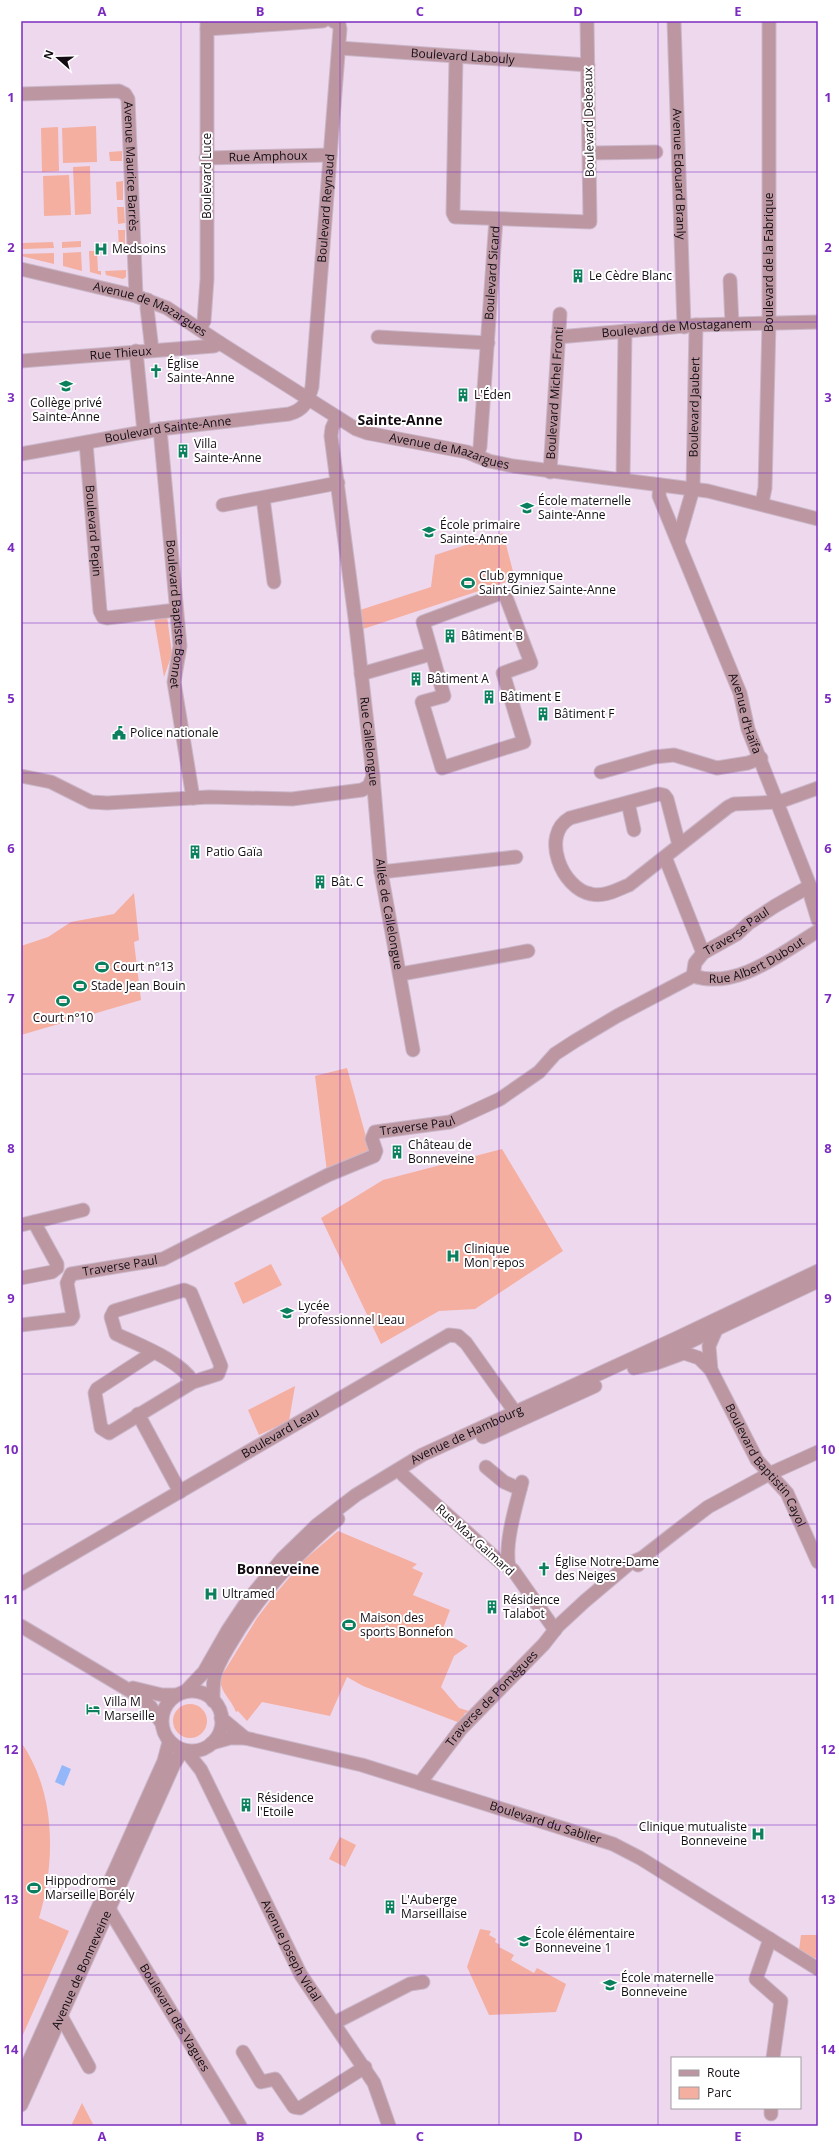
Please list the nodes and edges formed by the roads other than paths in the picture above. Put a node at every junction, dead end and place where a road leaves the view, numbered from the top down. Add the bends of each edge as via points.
1 (323, 21) edge
2 (333, 21) edge
3 (587, 21) edge
4 (674, 21) edge
5 (769, 21) edge
6 (207, 25) edge
7 (339, 48) junction
8 (456, 57) junction
9 (588, 65) junction
10 (21, 94) edge
11 (656, 152) dead end
12 (590, 153) junction
13 (330, 156) junction
14 (206, 158) junction
15 (496, 219) junction
16 (21, 269) edge
17 (730, 280) dead end
18 (136, 296) junction
19 (148, 300) junction
20 (560, 314) dead end
21 (818, 322) edge
22 (732, 324) junction
23 (769, 324) junction
24 (690, 326) junction
25 (200, 329) junction
26 (625, 331) junction
27 (378, 337) dead end
28 (558, 337) junction
29 (488, 343) junction
30 (220, 344) junction
31 (152, 350) junction
32 (136, 351) junction
33 (21, 361) edge
34 (309, 399) junction
35 (337, 417) junction
36 (160, 429) junction
37 (144, 432) junction
38 (86, 443) junction
39 (21, 454) edge
40 (477, 456) junction
41 (550, 472) junction
42 (623, 479) junction
43 (338, 483) junction
44 (660, 485) junction
45 (693, 489) junction
46 (263, 498) junction
47 (762, 503) junction
48 (662, 504) junction
49 (223, 505) dead end
50 (688, 505) junction
51 (818, 519) edge
52 (678, 542) junction
53 (274, 582) dead end
54 (176, 610) junction
55 (432, 654) junction
56 (361, 674) junction
57 (760, 758) junction
58 (601, 772) dead end
59 (21, 776) edge
60 (374, 776) junction
61 (818, 788) edge
62 (193, 798) junction
63 (628, 802) junction
64 (779, 802) junction
65 (634, 830) dead end
66 (679, 845) junction
67 (665, 856) junction
68 (516, 857) dead end
69 (381, 872) junction
70 (814, 889) edge
71 (818, 920) edge
72 (818, 931) edge
73 (528, 951) dead end
74 (703, 953) junction
75 (401, 974) junction
76 (693, 976) junction
77 (413, 1050) dead end
78 (83, 1210) dead end
79 (27, 1224) edge
80 (818, 1271) edge
81 (21, 1278) edge
82 (818, 1281) edge
83 (21, 1325) edge
84 (716, 1330) junction
85 (154, 1352) junction
86 (634, 1368) junction
87 (711, 1370) junction
88 (193, 1382) junction
89 (515, 1412) junction
90 (138, 1414) junction
91 (818, 1452) edge
92 (486, 1467) dead end
93 (769, 1474) junction
94 (403, 1475) junction
95 (180, 1492) junction
96 (816, 1553) edge
97 (509, 1567) junction
98 (21, 1584) edge
99 (21, 1626) edge
100 (555, 1630) junction
101 (121, 1685) junction
102 (181, 1693) junction
103 (213, 1700) junction
104 (221, 1718) junction
105 (161, 1722) junction
106 (245, 1738) junction
107 (169, 1742) junction
108 (207, 1746) junction
109 (186, 1751) junction
110 (201, 1770) junction
111 (420, 1783) junction
112 (109, 1909) junction
113 (770, 1939) junction
114 (816, 1967) edge
115 (423, 1982) dead end
116 (61, 2016) junction
117 (334, 2023) junction
118 (243, 2052) dead end
119 (88, 2057) dead end
120 (772, 2057) edge
121 (365, 2067) junction
122 (21, 2079) edge
123 (21, 2105) edge
124 (240, 2126) edge
125 (389, 2126) edge

1 - 6 street
2 - 7 street, Boulevard Reynaud via 339,24
3 - 9 street, Boulevard Debeaux
4 - 24 street, Avenue Edouard Branly
5 - 23 street, Boulevard de la Fabrique
6 - 14 street, Boulevard Luce
7 - 8 street, Boulevard Labouly
7 - 13 street, Boulevard Reynaud
8 - 9 street, Boulevard Labouly
8 - 15 street, Boulevard Sicard via 453,213 459,218
9 - 12 street, Boulevard Debeaux
10 - 18 street, Avenue Maurice Barrès via 119,91 128,99
11 - 12 street
12 - 15 street, Boulevard Debeaux via 590,222
13 - 14 street, Rue Amphoux
13 - 34 street, Boulevard Reynaud
14 - 25 street, Boulevard Luce via 207,279 204,321
15 - 29 street, Boulevard Sicard
16 - 18 street, Avenue de Mazargues
17 - 22 street
18 - 19 street, Avenue de Mazargues
19 - 25 street, Avenue de Mazargues via 167,308
19 - 31 street
20 - 28 street, Boulevard Michel Fronti
21 - 23 street, Boulevard de Mostaganem
22 - 23 street, Boulevard de Mostaganem
22 - 24 street, Boulevard de Mostaganem
23 - 47 street, Boulevard de la Fabrique via 765,488
24 - 26 street, Boulevard de Mostaganem
24 - 45 street, Boulevard Jaubert
25 - 30 street, Avenue de Mazargues
26 - 28 street, Boulevard de Mostaganem
26 - 42 street
27 - 29 street
28 - 41 street, Boulevard Michel Fronti
29 - 40 street, Boulevard Sicard via 480,447
30 - 31 street, Rue Thieux
30 - 34 street, Avenue de Mazargues
31 - 32 street, Rue Thieux
32 - 33 street, Rue Thieux
32 - 37 street
34 - 35 street, Avenue de Mazargues
34 - 36 street, Boulevard Sainte-Anne via 302,408 289,414
35 - 40 street, Avenue de Mazargues via 367,433
35 - 43 street, Rue Callelongue via 331,436
36 - 37 street, Boulevard Sainte-Anne
36 - 54 street, Boulevard Baptiste Bonnet
37 - 38 street, Boulevard Sainte-Anne
38 - 39 street, Boulevard Sainte-Anne
38 - 54 street, Boulevard Pepin via 100,611 103,617
40 - 41 street, Avenue de Mazargues via 496,463
41 - 42 street, Avenue de Mazargues
42 - 44 street, Avenue de Mazargues
43 - 46 street
43 - 56 street, Rue Callelongue
44 - 45 street, Avenue de Mazargues
44 - 48 street, Avenue d'Haïfa via 659,496
45 - 47 street, Avenue de Mazargues
45 - 50 street
46 - 49 street
46 - 53 street
47 - 51 street, Avenue de Mazargues
48 - 50 street via 672,509
48 - 52 street, Avenue d'Haïfa
50 - 52 street
52 - 57 street, Avenue d'Haïfa via 740,693 748,729
54 - 62 street, Boulevard Baptiste Bonnet via 180,646 174,682
55 - 55 street via 444,696 422,702 442,768 524,742 503,673 531,663 504,592 423,622
55 - 56 street
56 - 60 street, Rue Callelongue
57 - 58 street via 748,763 717,768 674,755 654,757
57 - 64 street, Avenue d'Haïfa
59 - 62 street, Rue Callelongue via 51,782 91,802 120,803
60 - 62 street, Rue Callelongue via 369,786 362,790 292,799
60 - 69 street, Allée de Callelongue
61 - 64 street
63 - 65 street
63 - 66 street via 664,795
63 - 67 street via 563,822 557,830 555,842 556,854 562,868 574,885 583,892 602,895 629,885
64 - 66 street via 734,804
64 - 70 street, Avenue d'Haïfa
66 - 67 street
67 - 74 street
68 - 69 street
69 - 75 street, Allée de Callelongue
70 - 71 street, Avenue d'Haïfa via 811,897
70 - 74 street, Traverse Paul via 775,906 737,934
72 - 76 street, Rue Albert Dubout via 749,972 717,979
73 - 75 street
74 - 76 street, Traverse Paul via 695,963
75 - 77 street, Allée de Callelongue
76 - 83 street, Traverse Paul via 574,1041 555,1054 539,1072 500,1099 450,1122 375,1132 372,1139 376,1151 374,1156 323,1177 163,1259 71,1274 67,1283 73,1316 71,1319
78 - 79 street
79 - 81 street via 57,1264 57,1268 52,1272
80 - 89 street, Avenue de Hambourg
82 - 84 street, Avenue de Hambourg
84 - 86 street, Avenue de Hambourg
84 - 87 street, Boulevard Baptistin Cayol via 709,1346
85 - 88 street via 188,1373
85 - 88 street via 116,1334 111,1317 114,1311 184,1290 191,1293 221,1366 218,1374
85 - 90 street via 97,1389 95,1393 103,1431 109,1433
86 - 87 street, Boulevard Baptistin Cayol via 684,1353 699,1358
86 - 94 street, Avenue de Hambourg
87 - 93 street, Boulevard Baptistin Cayol via 757,1460
88 - 90 street
89 - 95 street, Boulevard Leau via 466,1343 458,1336 449,1335
89 - 102 street, Avenue de Hambourg via 401,1466 356,1495 317,1525 257,1588 231,1625 204,1672
90 - 95 street
91 - 93 street, Traverse de Pomègues
92 - 97 street via 504,1482 521,1485 509,1543
93 - 96 street, Boulevard Baptistin Cayol via 787,1493
93 - 100 street, Traverse de Pomègues via 695,1515 642,1558 636,1569 589,1608 568,1617
94 - 97 street, Rue Max Gaimard via 500,1562
94 - 103 street, Avenue de Hambourg via 339,1519 277,1578 249,1614 223,1657 214,1678
95 - 98 street, Boulevard Leau
97 - 100 street, Rue Max Gaimard
99 - 101 street
100 - 111 street, Traverse de Pomègues via 461,1729
101 - 102 street via 145,1692
101 - 105 street via 150,1706
102 - 103 street via 202,1693
102 - 105 street via 168,1702
103 - 104 street via 221,1712
104 - 106 street, Boulevard du Sablier
104 - 108 street via 220,1731
105 - 107 street
106 - 108 street, Boulevard du Sablier via 230,1738
106 - 111 street, Boulevard du Sablier via 362,1765
107 - 109 street
107 - 122 street, Avenue de Bonneveine via 164,1761
108 - 109 street
108 - 110 street
109 - 110 street, Avenue Joseph Vidal
109 - 112 street, Avenue de Bonneveine via 174,1764
110 - 117 street, Avenue Joseph Vidal via 291,1956
111 - 113 street, Boulevard du Sablier via 613,1844
112 - 116 street, Avenue de Bonneveine
112 - 124 street, Boulevard des Vagues
113 - 114 street, Boulevard du Sablier
113 - 120 street via 756,1979 781,2000
115 - 117 street via 410,1984
116 - 119 street
116 - 123 street, Avenue de Bonneveine
117 - 121 street, Avenue Joseph Vidal
118 - 121 street via 261,2082 275,2079 294,2107 300,2108
121 - 125 street, Avenue Joseph Vidal via 374,2083

